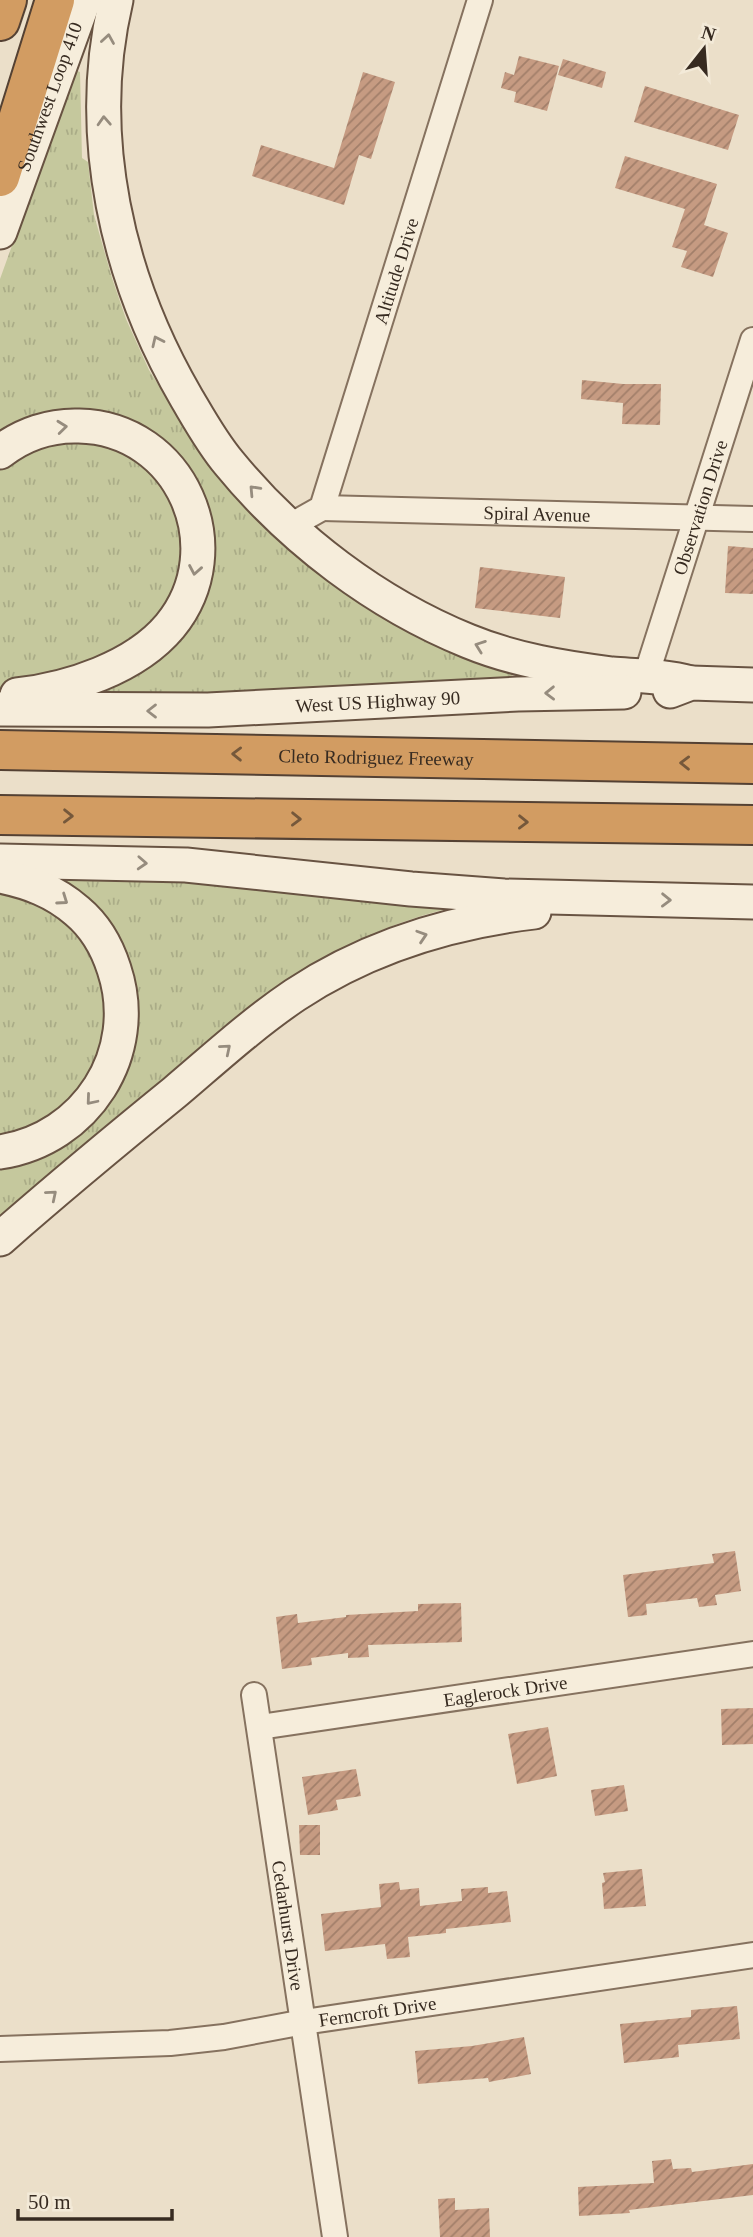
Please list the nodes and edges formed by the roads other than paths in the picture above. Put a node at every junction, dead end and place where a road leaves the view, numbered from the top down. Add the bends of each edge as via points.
1 (7, 0) edge
2 (37, 0) edge
3 (55, 0) edge
4 (84, 0) edge
5 (116, 0) edge
6 (480, 0) edge
7 (0, 21) edge
8 (0, 85) edge
9 (0, 177) edge
10 (0, 232) edge
11 (753, 340) edge
12 (0, 452) edge
13 (322, 508) junction
14 (698, 517) junction
15 (753, 519) edge
16 (290, 526) junction
17 (646, 676) junction
18 (691, 683) junction
19 (753, 685) edge
20 (0, 697) edge
21 (0, 709) edge
22 (0, 750) edge
23 (753, 764) edge
24 (0, 815) edge
25 (753, 825) edge
26 (0, 860) edge
27 (0, 876) edge
28 (598, 899) junction
29 (753, 902) edge
30 (0, 1152) edge
31 (0, 1239) edge
32 (753, 1654) edge
33 (254, 1695) dead end
34 (260, 1727) junction
35 (753, 1955) edge
36 (304, 2022) junction
37 (0, 2049) edge
38 (335, 2237) edge

1 - 7 highway
2 - 8 highway
3 - 9 highway
4 - 10 main road, Southwest Loop 410
16 -> 5 main road via 229,462 197,415 155,336 132,276 112,201 104,140 104,78
6 - 13 street, Altitude Drive
11 - 14 street, Observation Drive
12 -> 20 main road via 32,434 57,427 96,427 124,436 150,451 174,474 193,511 198,541 188,596 154,642 85,679
13 - 14 street, Spiral Avenue
13 - 16 street
14 - 15 street, Spiral Avenue
14 - 17 street, Observation Drive
17 -> 16 main road via 545,663 466,641 382,597
17 - 18 main road
18 - 19 main road, West US Highway 90
18 -> 21 main road, West US Highway 90 via 666,692 518,694 208,710
23 -> 22 highway, Cleto Rodriguez Freeway
24 -> 25 highway
26 -> 28 main road via 186,865 434,891
27 -> 30 main road via 52,893 85,918 112,962 122,1014 119,1044 108,1074 83,1109 50,1135
28 -> 29 main road
31 -> 28 main road via 246,1032 323,978 445,928
32 - 34 street, Eaglerock Drive
33 - 34 street, Cedarhurst Drive
34 - 36 street, Cedarhurst Drive
35 - 36 street, Ferncroft Drive
36 - 37 street, Ferncroft Drive via 170,2043
36 - 38 street, Cedarhurst Drive

